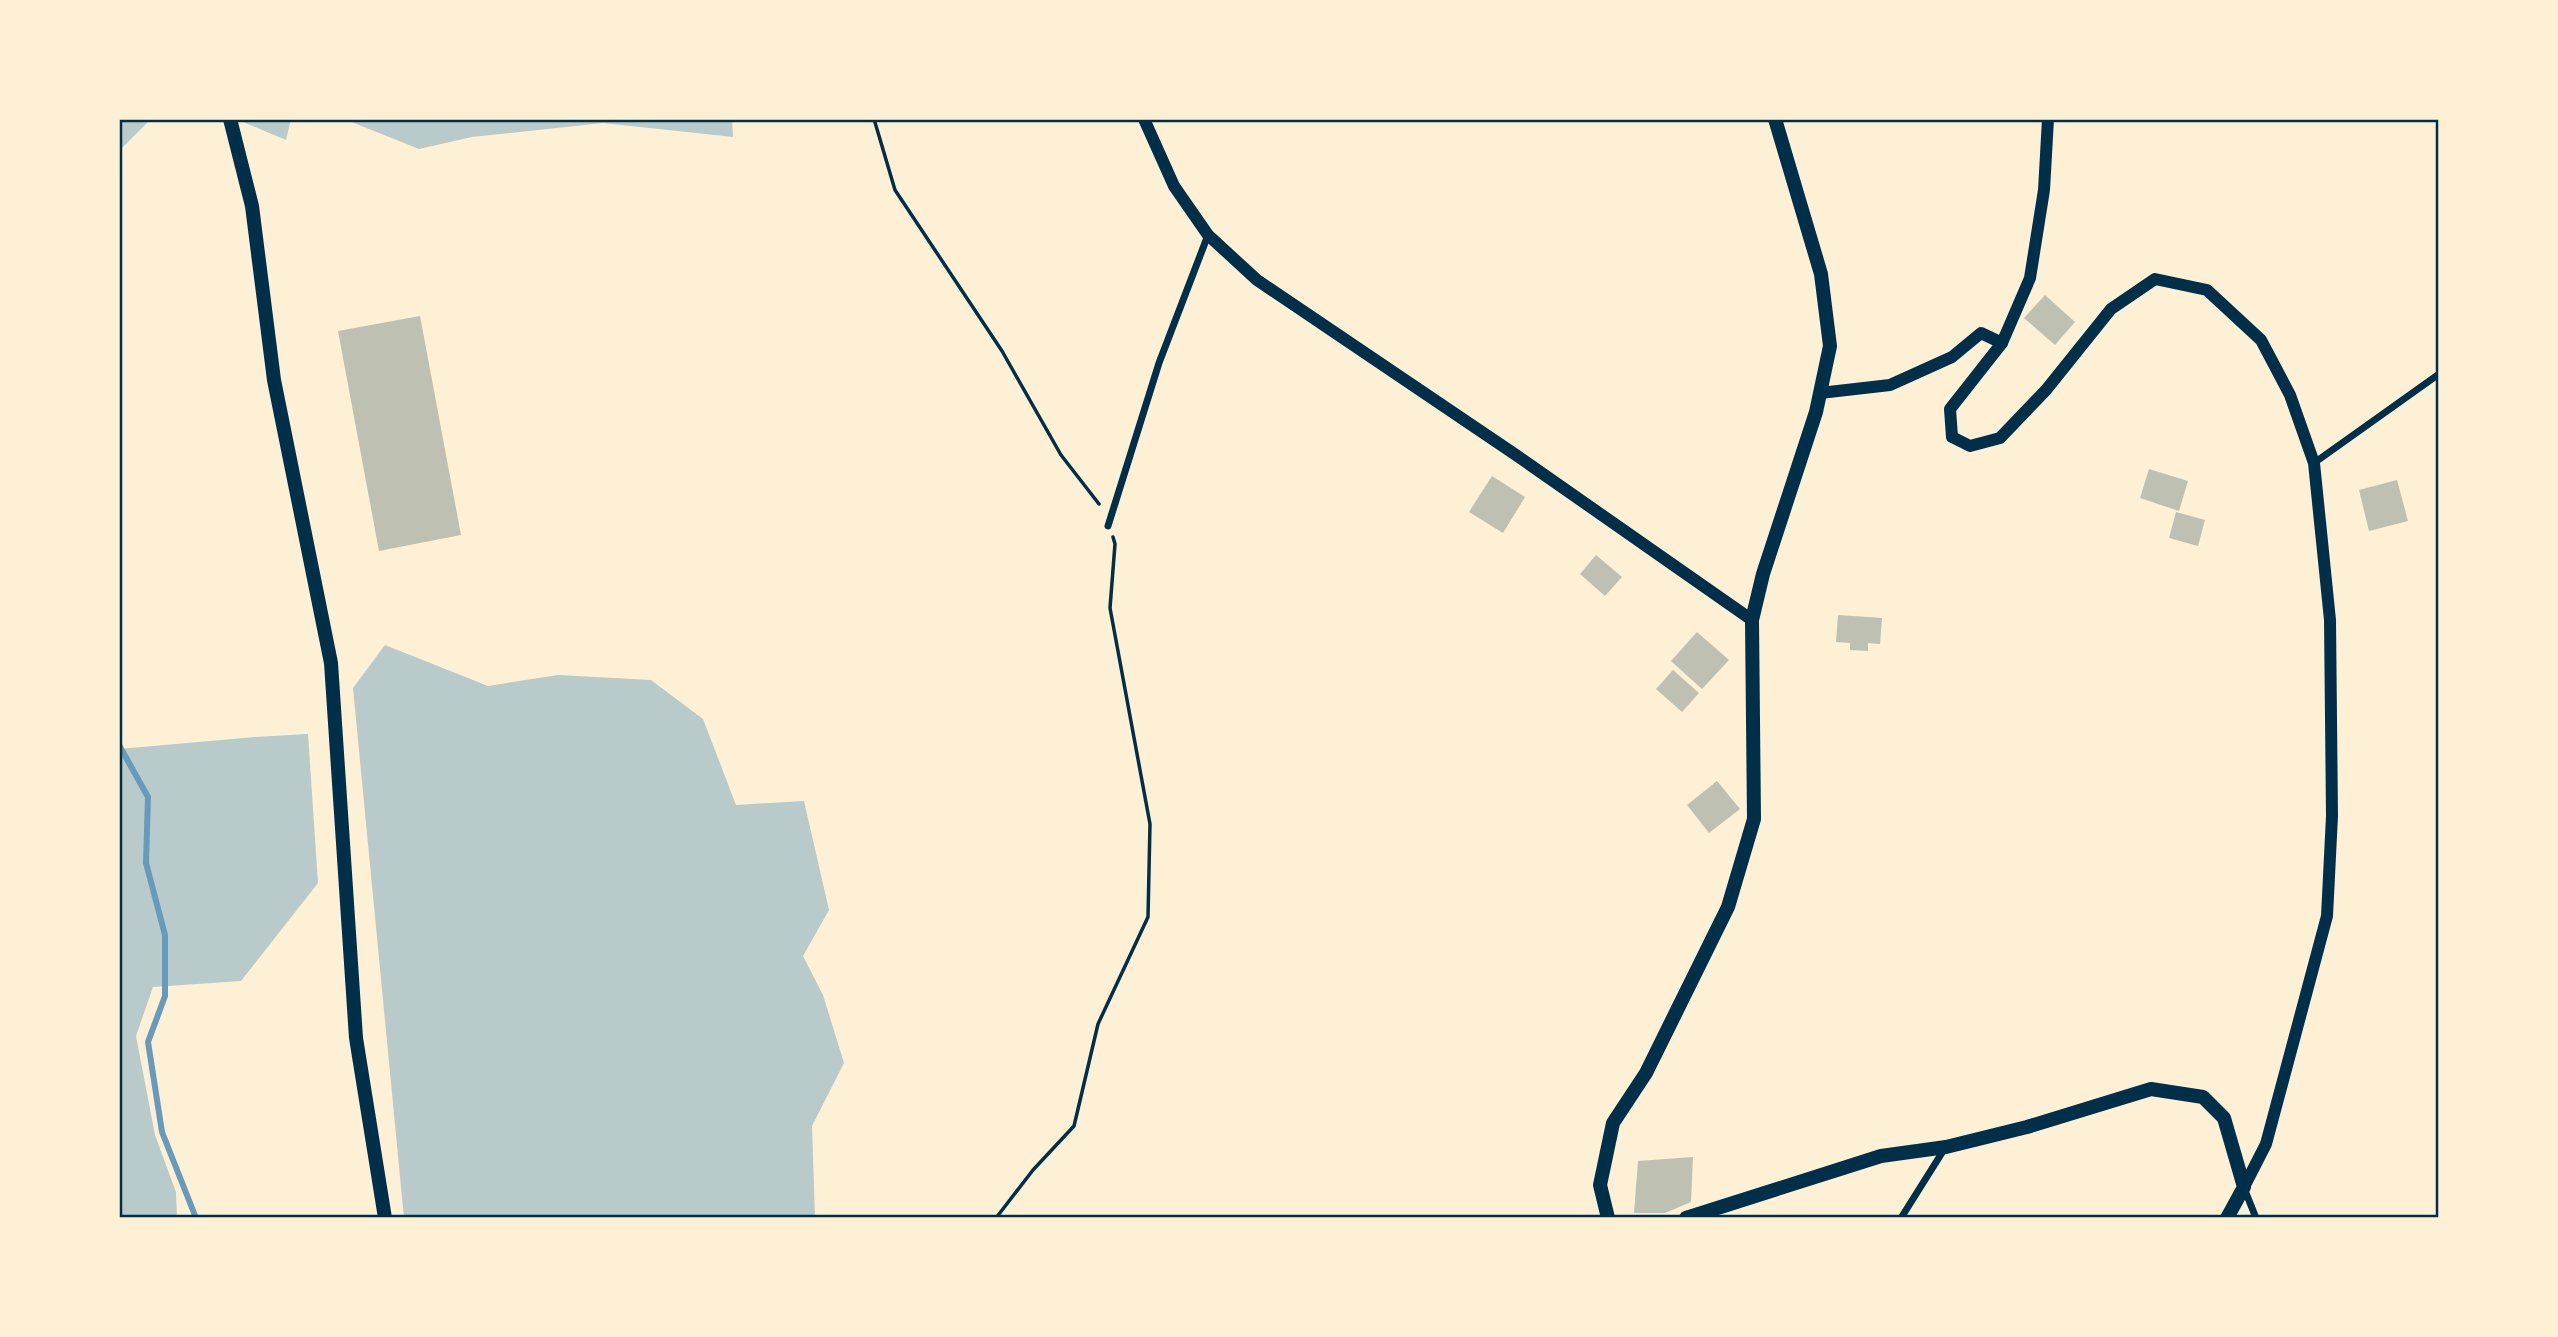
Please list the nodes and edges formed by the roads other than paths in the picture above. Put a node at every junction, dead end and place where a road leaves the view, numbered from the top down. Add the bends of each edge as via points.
1 (230, 119) edge
2 (1144, 119) edge
3 (1775, 119) edge
4 (2048, 119) edge
5 (1208, 236) junction
6 (2002, 343) junction
7 (2439, 374) edge
8 (1820, 393) junction
9 (2314, 463) junction
10 (1108, 526) road end
11 (1752, 621) junction
12 (1946, 1147) junction
13 (2244, 1187) junction
14 (385, 1218) edge
15 (1608, 1218) edge
16 (1686, 1218) edge
17 (1901, 1218) edge
18 (2227, 1218) edge
19 (2256, 1218) edge

1 - 14 main road via 252,206 274,380 331,663 356,1038
2 - 5 street via 1174,186
3 - 8 main road via 1821,274 1830,346
4 - 6 street via 2044,190 2030,278
5 - 10 street via 1159,363
5 - 11 street via 1257,280
6 - 8 street via 1981,333 1952,357 1890,386
6 - 9 street via 1950,409 1952,437 1970,446 2000,438 2046,390 2111,309 2155,279 2207,290 2260,340 2290,395
7 - 9 street
8 - 11 main road
9 - 13 street via 2330,620 2332,816 2327,916 2266,1144
11 - 15 main road via 1754,819 1728,907 1646,1073 1613,1123 1600,1185
12 - 13 main road via 2151,1089 2203,1097 2224,1118
12 - 16 main road via 1881,1156
12 - 17 street
13 - 18 main road
13 - 19 street

